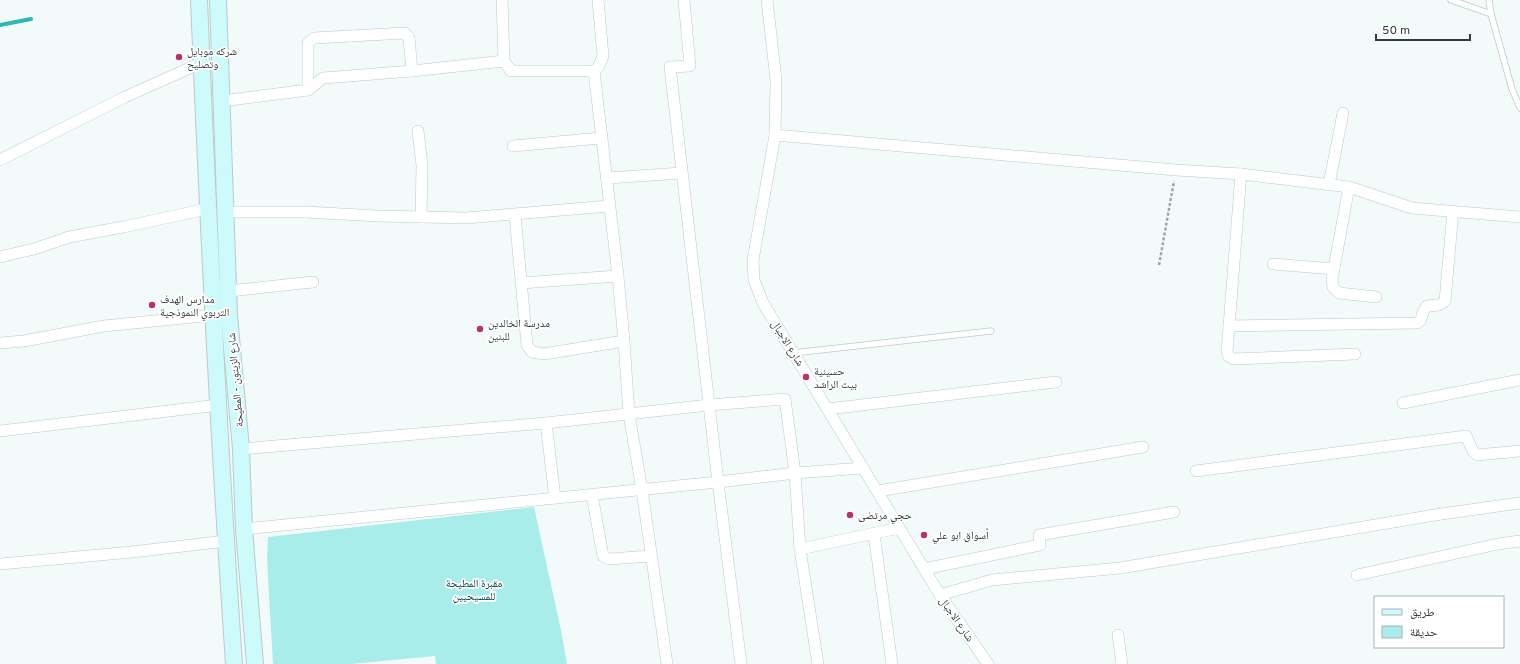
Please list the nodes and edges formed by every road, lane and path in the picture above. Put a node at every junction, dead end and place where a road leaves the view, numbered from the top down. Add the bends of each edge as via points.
1 (198, 0) edge
2 (218, 0) edge
3 (502, 0) edge
4 (598, 0) edge
5 (684, 0) edge
6 (767, 0) edge
7 (1451, 0) edge
8 (1489, 0) edge
9 (1490, 14) junction
10 (504, 61) junction
11 (201, 63) junction
12 (594, 70) junction
13 (412, 71) junction
14 (308, 90) junction
15 (222, 101) junction
16 (1520, 108) edge
17 (1343, 113) dead end
18 (418, 131) dead end
19 (775, 135) junction
20 (601, 138) junction
21 (513, 146) dead end
22 (0, 160) edge
23 (1176, 170) junction
24 (682, 173) junction
25 (1241, 174) junction
26 (607, 178) junction
27 (1330, 184) junction
28 (1349, 187) junction
29 (609, 206) junction
30 (207, 209) junction
31 (1453, 211) junction
32 (226, 212) junction
33 (515, 215) junction
34 (421, 217) junction
35 (1520, 217) edge
36 (0, 257) edge
37 (1273, 264) dead end
38 (1159, 265) dead end
39 (1334, 269) junction
40 (618, 276) junction
41 (313, 282) dead end
42 (521, 283) junction
43 (228, 291) junction
44 (1376, 297) dead end
45 (214, 315) junction
46 (1229, 326) junction
47 (991, 331) dead end
48 (624, 341) junction
49 (0, 343) edge
50 (793, 353) junction
51 (1356, 354) dead end
52 (1520, 380) edge
53 (1056, 382) dead end
54 (1403, 403) dead end
55 (218, 404) junction
56 (709, 405) junction
57 (828, 409) junction
58 (629, 414) junction
59 (546, 423) junction
60 (0, 431) edge
61 (1143, 447) dead end
62 (241, 449) junction
63 (1520, 451) edge
64 (863, 468) junction
65 (1196, 471) dead end
66 (795, 473) junction
67 (718, 482) junction
68 (642, 490) junction
69 (878, 491) junction
70 (592, 494) junction
71 (554, 498) junction
72 (1520, 503) edge
73 (1174, 512) dead end
74 (899, 528) junction
75 (244, 529) junction
76 (874, 534) junction
77 (226, 541) junction
78 (1520, 542) edge
79 (800, 549) junction
80 (651, 556) junction
81 (0, 564) edge
82 (924, 569) junction
83 (1357, 575) dead end
84 (940, 595) junction
85 (1118, 635) dead end
86 (234, 664) edge
87 (255, 664) edge
88 (667, 664) edge
89 (741, 664) edge
90 (818, 664) edge
91 (892, 664) edge
92 (988, 664) edge
93 (1122, 664) edge

1 - 11 main road, شارع الزيتون - المطيحة
2 - 15 main road, شارع الزيتون - المطيحة
3 - 10 street
4 - 12 street via 603,56 599,66
5 - 24 street via 690,66 670,67
6 - 19 street, شارع الاجبال via 776,80
7 - 9 lane
8 - 9 lane
9 - 16 lane
10 - 12 street via 510,71
10 - 13 street
11 - 22 street via 125,97
11 - 30 main road, شارع الزيتون - المطيحة
12 - 20 street
13 - 14 street via 323,78
13 - 14 street via 409,38 405,33 314,38 308,43
14 - 15 street
15 - 32 main road, شارع الزيتون - المطيحة
17 - 27 street
18 - 34 street via 422,166
19 - 23 street
19 - 50 street, شارع الاجبال via 753,260 754,280 763,303
20 - 21 street
20 - 26 street
23 - 25 street
23 - 38 path
24 - 26 street
24 - 56 street
25 - 27 street
25 - 46 street
26 - 29 street
27 - 28 street
28 - 31 street via 1412,208
28 - 39 street
29 - 33 street
29 - 40 street
30 - 36 street via 69,237
30 - 45 main road, شارع الزيتون - المطيحة
31 - 35 street
31 - 46 street via 1445,301 1439,305 1427,306 1421,320 1416,323
32 - 34 street via 305,212
32 - 43 main road, شارع الزيتون - المطيحة
33 - 34 street
33 - 42 street
37 - 39 street
39 - 44 street via 1333,287 1339,293
40 - 42 street
40 - 48 street
41 - 43 street
42 - 48 street via 527,345 532,352 544,354
43 - 62 main road, شارع الزيتون - المطيحة
45 - 49 street via 104,326
45 - 55 main road, شارع الزيتون - المطيحة
46 - 51 street via 1227,352 1229,357 1234,359
47 - 50 lane
48 - 58 street
50 - 57 street, شارع الاجبال
52 - 54 street
53 - 57 street
55 - 60 street
55 - 77 main road, شارع الزيتون - المطيحة
56 - 58 street
56 - 66 street via 785,399
56 - 67 street
57 - 64 street, شارع الاجبال
58 - 59 street
58 - 68 street
59 - 62 street
59 - 71 street
61 - 69 street
62 - 75 main road, شارع الزيتون - المطيحة
63 - 65 street via 1477,455 1466,436
64 - 66 street
64 - 69 street, شارع الاجبال
66 - 67 street
66 - 79 street
67 - 68 street
67 - 89 street
68 - 70 street
68 - 80 street
69 - 74 street, شارع الاجبال
70 - 71 street
70 - 80 street via 603,556 609,559
71 - 75 street
72 - 84 street via 1120,568 992,580
73 - 82 street via 1039,535 1040,545
74 - 76 street
74 - 82 street, شارع الاجبال
75 - 87 main road, شارع الزيتون - المطيحة
76 - 79 street
76 - 91 street
77 - 81 street
77 - 86 main road, شارع الزيتون - المطيحة
78 - 83 street via 1498,544
79 - 90 street
80 - 88 street
82 - 84 street, شارع الاجبال
84 - 92 street, شارع الاجبال
85 - 93 street

